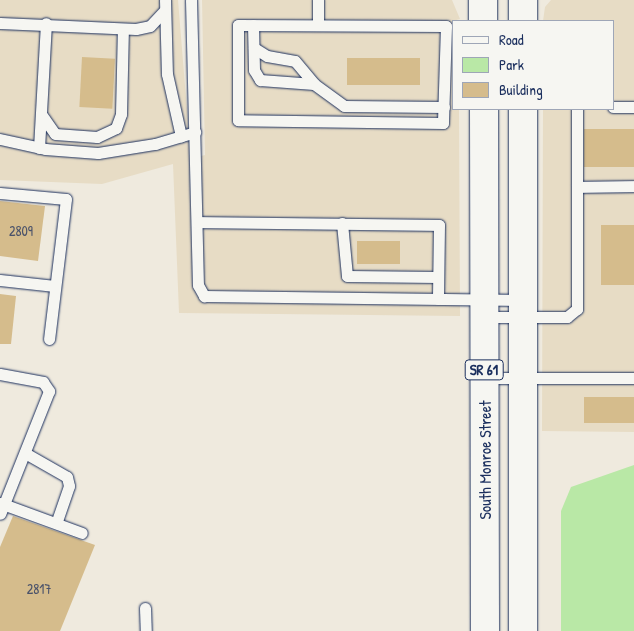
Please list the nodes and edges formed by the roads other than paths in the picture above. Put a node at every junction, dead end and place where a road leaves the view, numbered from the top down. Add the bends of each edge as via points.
1 (191, 0) edge
2 (318, 0) edge
3 (483, 0) edge
4 (523, 0) edge
5 (165, 5) edge
6 (483, 20) edge
7 (523, 20) edge
8 (0, 23) edge
9 (46, 23) junction
10 (253, 25) junction
11 (318, 25) junction
12 (123, 28) junction
13 (254, 48) junction
14 (314, 84) junction
15 (448, 87) edge
16 (444, 107) junction
17 (614, 107) edge
18 (634, 107) edge
19 (484, 110) edge
20 (523, 110) edge
21 (577, 110) edge
22 (41, 114) junction
23 (195, 132) junction
24 (181, 136) junction
25 (0, 139) edge
26 (39, 148) junction
27 (634, 186) edge
28 (577, 187) junction
29 (0, 193) edge
30 (197, 222) junction
31 (342, 223) junction
32 (438, 277) junction
33 (0, 280) edge
34 (55, 286) junction
35 (438, 299) junction
36 (484, 308) junction
37 (523, 308) junction
38 (49, 339) dead end
39 (0, 374) edge
40 (484, 378) junction
41 (523, 378) junction
42 (634, 378) edge
43 (25, 453) junction
44 (1, 507) edge
45 (56, 523) junction
46 (82, 533) dead end
47 (145, 608) dead end
48 (146, 631) edge
49 (485, 631) edge
50 (523, 631) edge

1 - 23 lane
2 - 11 lane
3 - 6 main road
4 - 7 main road
5 - 12 lane via 150,26
5 - 24 lane via 167,74
8 - 9 lane
9 - 12 lane
9 - 22 lane
10 - 11 lane
10 - 13 lane
10 - 16 lane via 238,25 238,120 443,123
11 - 15 lane via 446,26
12 - 22 lane via 121,114 116,128 97,137 54,134
13 - 14 lane via 267,56 295,61
13 - 14 lane via 254,70 260,80
14 - 16 lane via 344,106
15 - 16 lane
17 - 18 lane
19 - 36 main road, South Monroe Street / SR 61
20 - 37 main road, SR 61
21 - 28 lane
22 - 26 lane
23 - 24 lane
23 - 30 lane
24 - 26 lane via 121,152
25 - 26 lane
27 - 28 lane
28 - 37 lane via 577,309 568,317
29 - 34 lane via 66,199
30 - 31 lane
30 - 35 lane via 198,285 204,296
31 - 32 lane via 347,276
31 - 32 lane via 438,225
32 - 35 lane
33 - 34 lane
34 - 38 lane
35 - 36 lane
36 - 37 lane
36 - 37 lane
36 - 40 main road, South Monroe Street / SR 61
37 - 41 main road, SR 61
39 - 43 lane via 43,382 50,391
40 - 41 lane
40 - 49 main road, South Monroe Street / SR 61
41 - 42 lane
41 - 50 main road, SR 61
43 - 44 lane
43 - 45 lane via 68,477 70,486
44 - 45 lane
45 - 46 lane
47 - 48 lane

